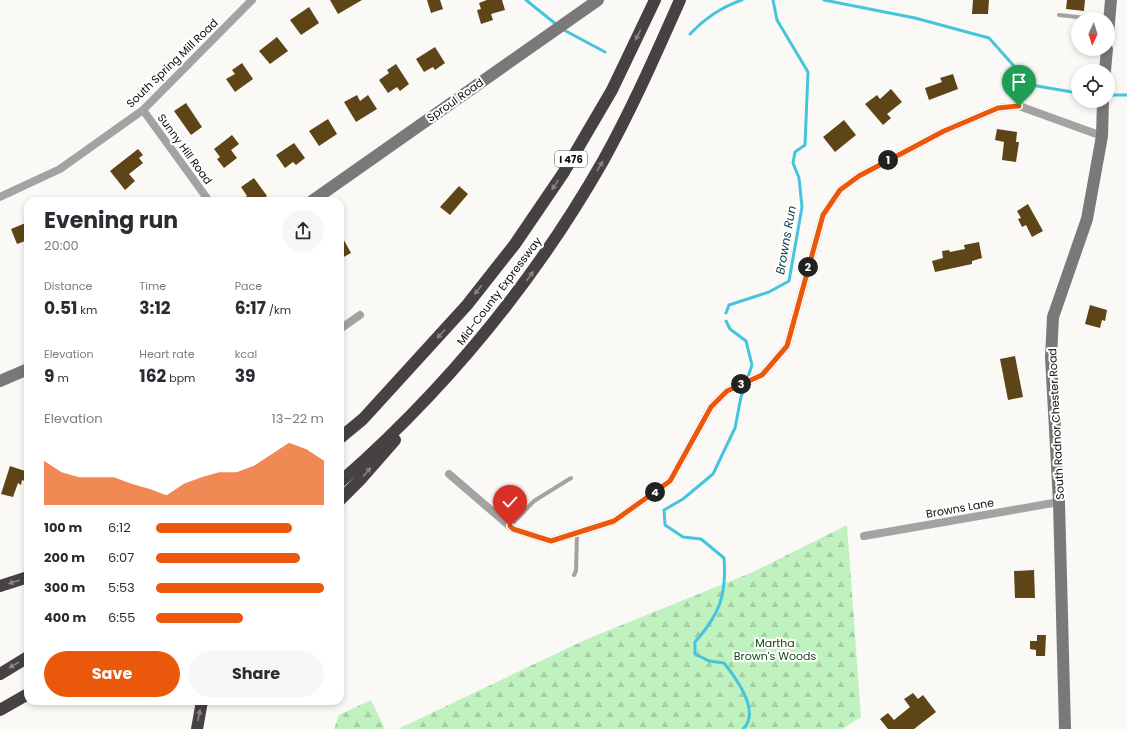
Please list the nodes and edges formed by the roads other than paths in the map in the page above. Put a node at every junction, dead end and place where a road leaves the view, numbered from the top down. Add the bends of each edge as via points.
1 (252, 0) edge
2 (598, 0) edge
3 (655, 0) edge
4 (680, 0) edge
5 (1110, 0) edge
6 (1109, 12) edge
7 (1059, 15) dead end
8 (1071, 16) edge
9 (1103, 108) edge
10 (143, 110) junction
11 (1102, 136) junction
12 (0, 197) edge
13 (207, 197) edge
14 (318, 197) edge
15 (360, 315) dead end
16 (344, 326) edge
17 (462, 361) junction
18 (24, 371) edge
19 (0, 381) edge
20 (363, 419) junction
21 (344, 432) edge
22 (344, 435) edge
23 (449, 474) dead end
24 (571, 478) dead end
25 (344, 479) edge
26 (344, 496) edge
27 (1059, 502) junction
28 (510, 526) junction
29 (577, 533) junction
30 (864, 536) dead end
31 (574, 575) dead end
32 (24, 578) edge
33 (0, 586) edge
34 (24, 659) edge
35 (0, 674) edge
36 (24, 696) edge
37 (201, 705) edge
38 (0, 710) edge
39 (197, 729) edge
40 (1065, 729) edge

1 - 10 street, South Spring Mill Road
2 - 14 main road, Sproul Road
3 -> 20 highway, Mid-County Expressway / I 476 via 612,90 564,172 515,244 467,305
17 -> 4 highway, Mid-County Expressway / I 476 via 528,279 604,160
5 - 6 main road
7 - 8 lane
9 - 11 main road, South Radnor Chester Road
10 - 12 street, South Spring Mill Road via 60,169
10 - 13 street, Sunny Hill Road
11 - 27 main road, South Radnor Chester Road via 1087,219 1054,317 1051,357
11 - 29 street via 1019,106 998,108 944,131 859,176 840,190 823,215 787,346 762,375 727,391 711,407 670,481 614,521
15 - 16 street
17 - 25 highway, Mid-County Expressway / I 476
26 -> 17 highway
18 - 19 main road
20 - 21 highway
20 - 22 highway, Mid-County Expressway / I 476
23 - 28 street
24 - 28 lane via 534,501
27 - 30 street, Browns Lane
27 - 40 main road, South Radnor Chester Road
28 - 29 street via 551,541
29 - 31 lane
32 -> 33 highway
34 -> 35 highway
36 - 38 highway
39 -> 37 highway

